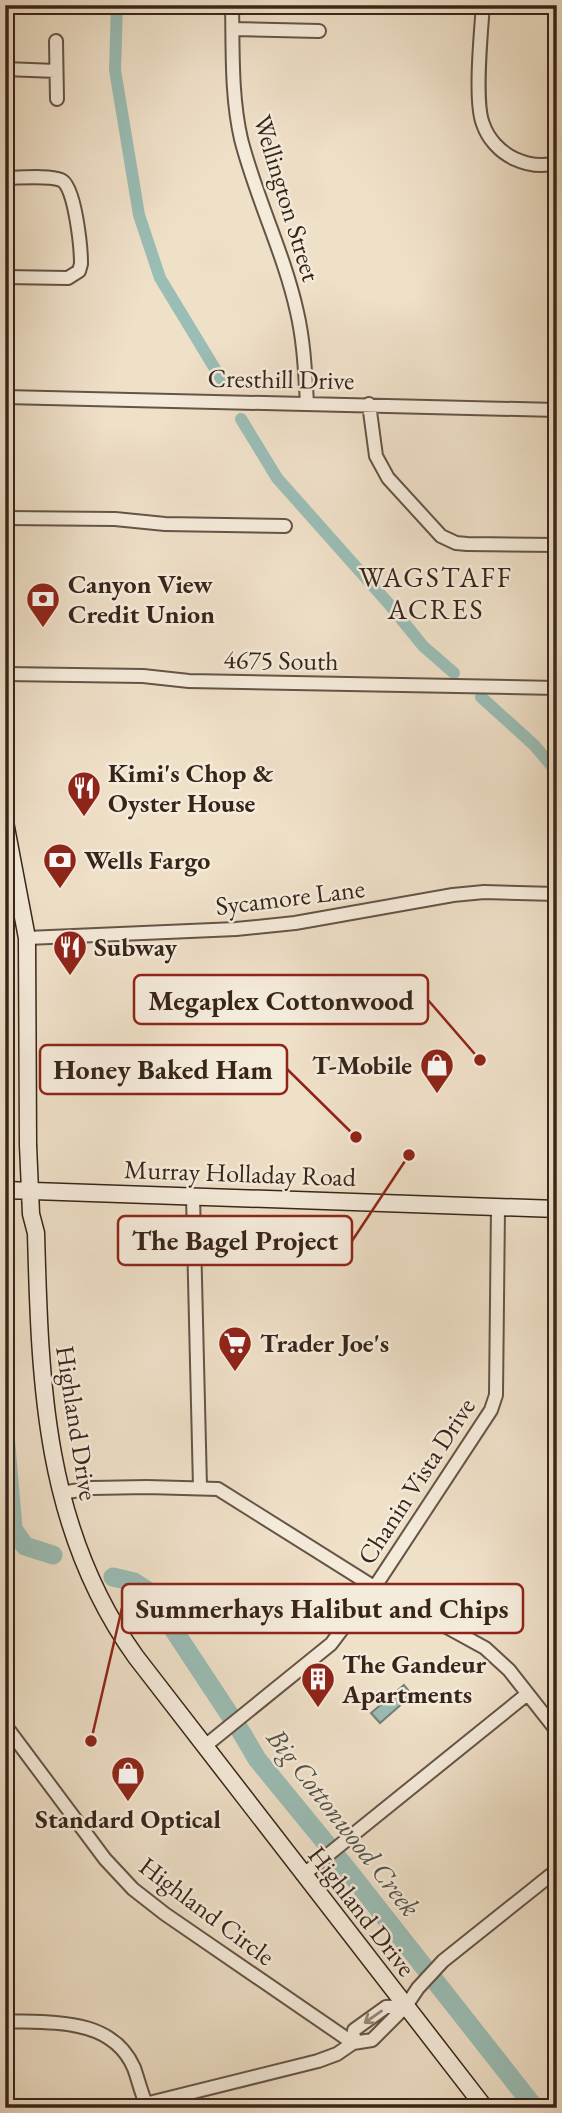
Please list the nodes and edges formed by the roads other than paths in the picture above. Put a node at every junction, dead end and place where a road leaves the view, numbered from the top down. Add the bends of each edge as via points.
1 (232, 5) edge
2 (482, 5) edge
3 (233, 29) junction
4 (319, 31) dead end
5 (56, 41) dead end
6 (5, 69) edge
7 (56, 71) junction
8 (57, 99) dead end
9 (555, 164) edge
10 (5, 178) edge
11 (5, 277) edge
12 (5, 397) edge
13 (307, 402) junction
14 (369, 404) junction
15 (557, 410) edge
16 (5, 518) edge
17 (285, 526) dead end
18 (557, 545) edge
19 (5, 674) edge
20 (557, 688) edge
21 (5, 822) edge
22 (557, 894) edge
23 (27, 938) junction
24 (5, 1190) edge
25 (30, 1190) junction
26 (192, 1196) junction
27 (498, 1207) junction
28 (557, 1209) edge
29 (200, 1487) junction
30 (61, 1493) junction
31 (374, 1587) junction
32 (526, 1695) junction
33 (5, 1725) edge
34 (557, 1731) edge
35 (205, 1746) junction
36 (557, 1870) edge
37 (303, 1875) junction
38 (406, 2006) junction
39 (5, 2021) edge
40 (353, 2043) junction
41 (146, 2104) junction
42 (130, 2108) edge
43 (485, 2108) edge

1 - 3 street, Wellington Street
2 - 9 street via 483,124 493,142 511,157 531,165
3 - 4 street
3 - 13 street, Wellington Street via 234,92 241,136 298,313
5 - 7 street
6 - 7 street
7 - 8 street
10 - 11 street via 59,179 67,184 81,257 79,271 68,278
12 - 13 street, Cresthill Drive
13 - 14 street, Cresthill Drive
14 - 15 street, Cresthill Drive
14 - 18 street via 381,467 441,536 467,544
16 - 17 street
19 - 20 street, 4675 South
21 - 23 main road, Highland Drive
22 - 23 street, Sycamore Lane via 453,895 236,929
23 - 25 main road, Highland Drive
24 - 25 main road, Murray Holladay Road
25 - 26 main road, Murray Holladay Road
25 - 30 main road, Highland Drive via 43,1395
26 - 27 main road, Murray Holladay Road
26 - 29 street
27 - 28 main road, Murray Holladay Road
27 - 31 street, Chanin Vista Drive via 496,1395 491,1410
29 - 30 street
29 - 31 street via 225,1493
30 - 35 main road, Highland Drive via 81,1559 101,1603
31 - 32 street via 485,1648 509,1670
31 - 35 street, Chanin Vista Drive via 331,1644
32 - 34 street
32 - 37 street
33 - 40 street, Highland Circle via 132,1889
35 - 37 main road, Highland Drive
36 - 38 street via 443,1961
37 - 38 main road, Highland Drive
38 - 40 street via 372,2040
38 - 43 main road, Highland Drive
39 - 41 street via 70,2024 101,2033 115,2042 133,2066
40 - 41 street via 318,2061
41 - 42 street

